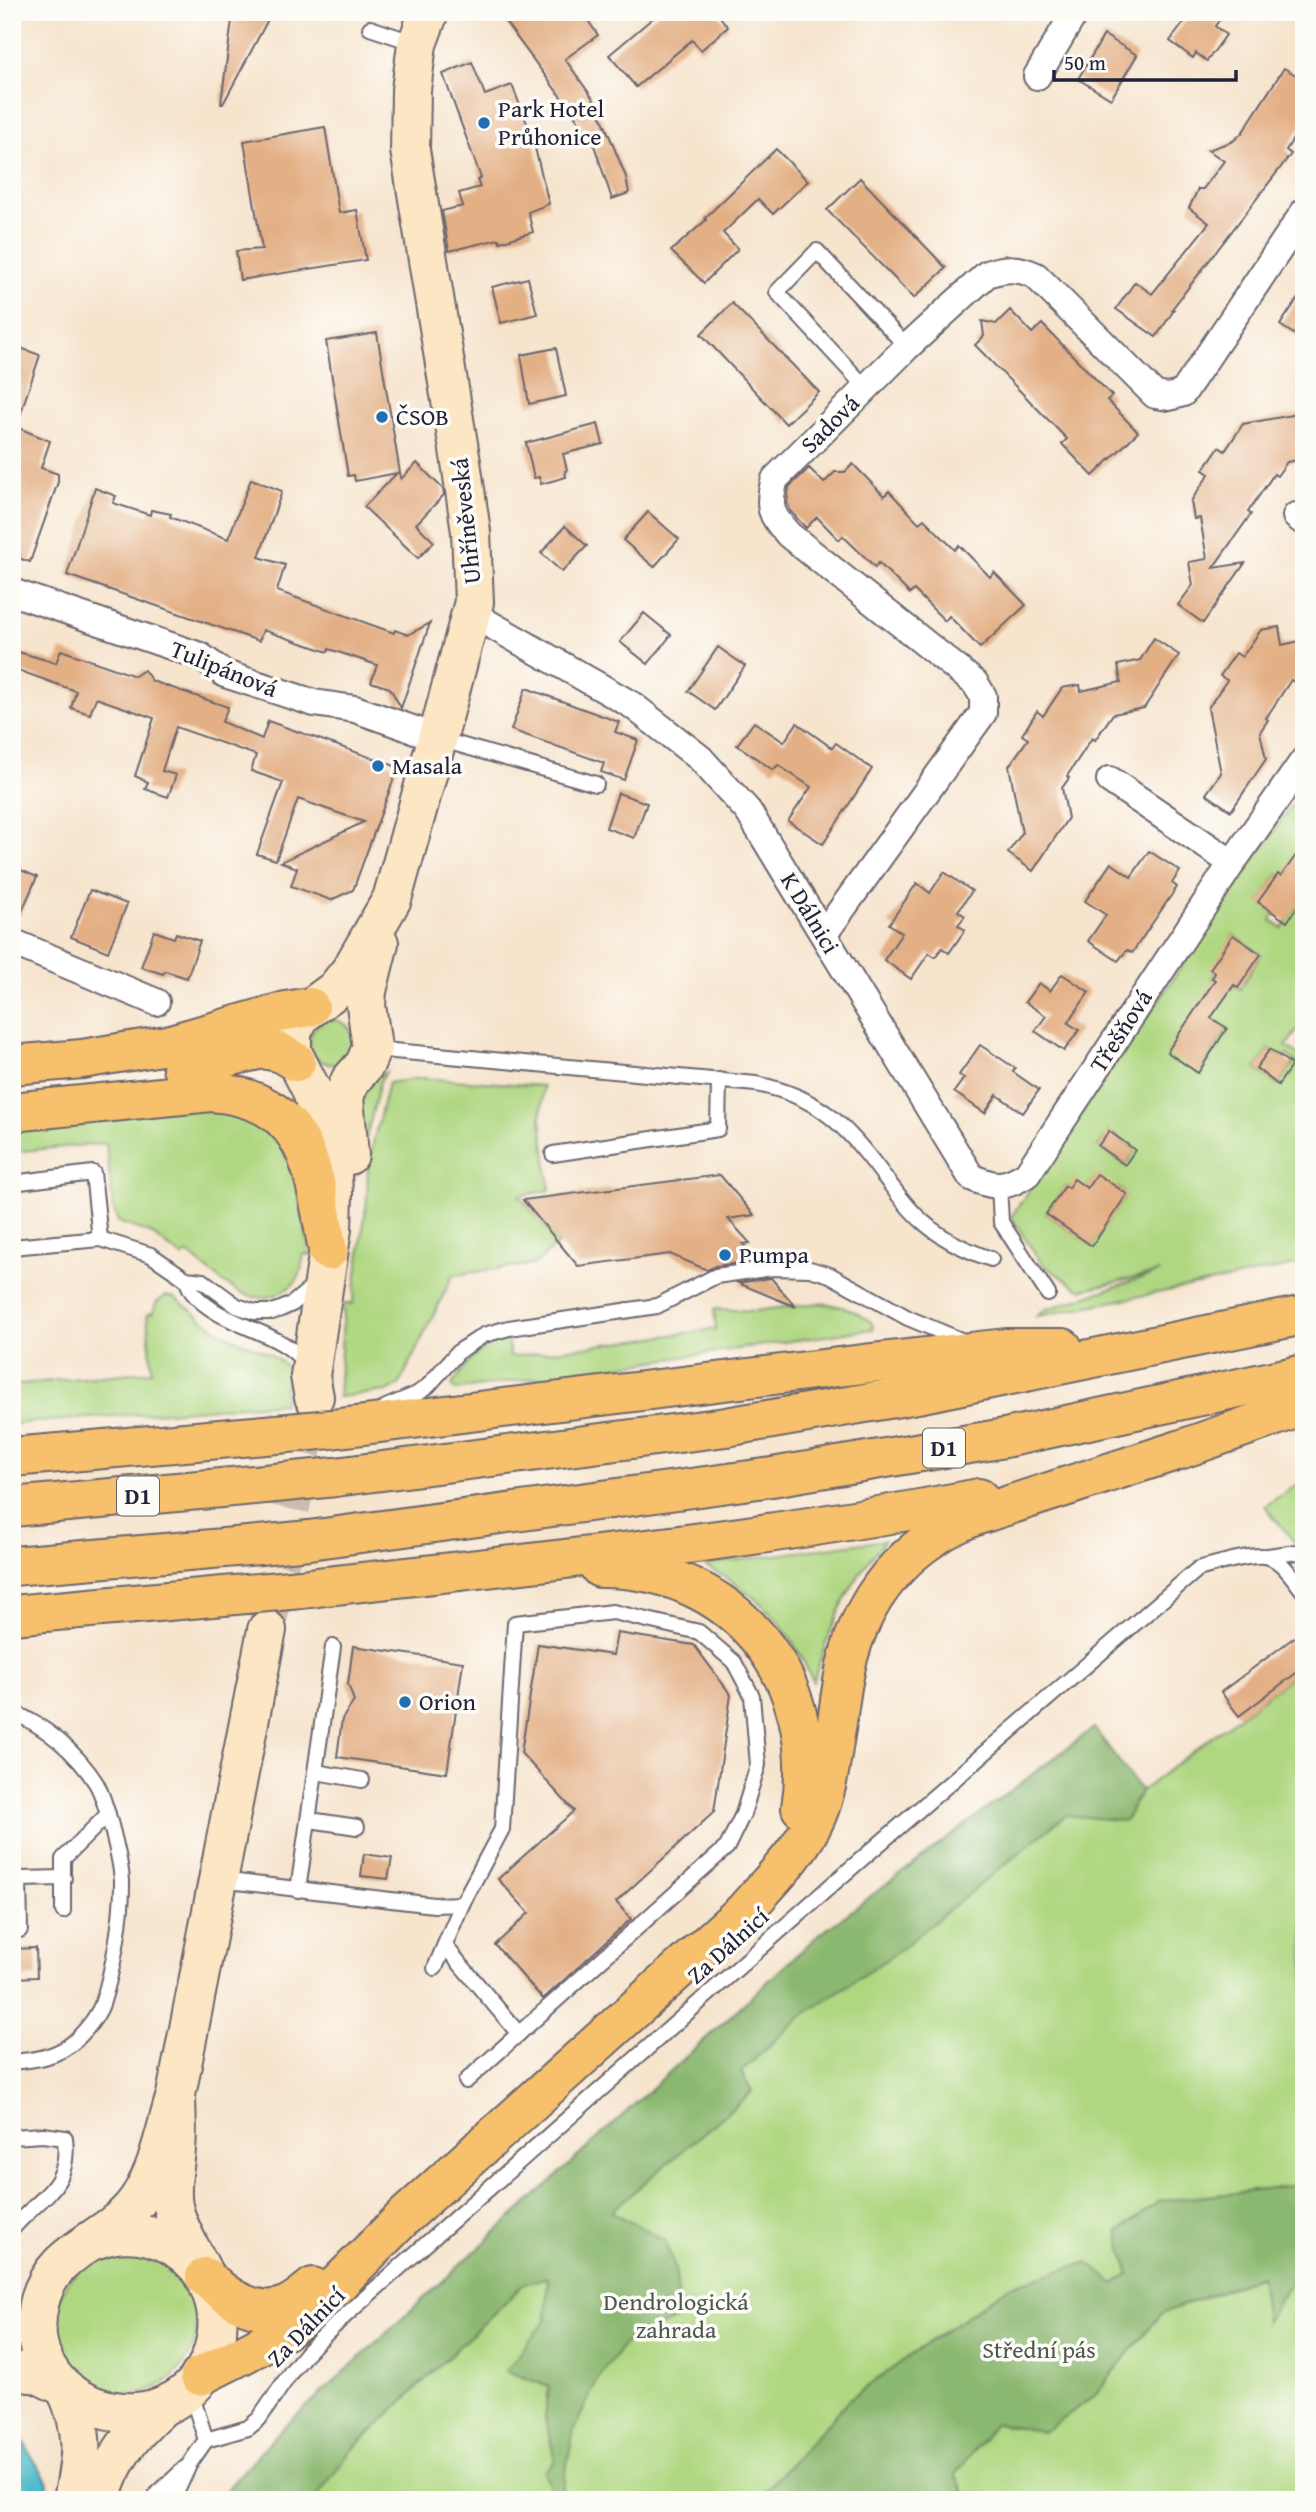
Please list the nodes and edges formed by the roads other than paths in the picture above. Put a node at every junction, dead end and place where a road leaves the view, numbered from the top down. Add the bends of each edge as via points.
1 (1075, 12) edge
2 (370, 28) dead end
3 (423, 28) edge
4 (1037, 76) dead end
5 (1304, 212) edge
6 (907, 348) junction
7 (866, 388) junction
8 (12, 592) edge
9 (473, 611) junction
10 (438, 738) junction
11 (1304, 760) edge
12 (1110, 780) dead end
13 (596, 784) dead end
14 (1232, 863) junction
15 (390, 903) junction
16 (824, 934) junction
17 (12, 942) edge
18 (156, 1002) dead end
19 (315, 1005) junction
20 (366, 1049) junction
21 (12, 1065) edge
22 (299, 1065) junction
23 (719, 1080) junction
24 (12, 1100) edge
25 (12, 1112) edge
26 (553, 1154) dead end
27 (12, 1182) edge
28 (999, 1185) junction
29 (100, 1239) junction
30 (12, 1247) edge
31 (991, 1259) dead end
32 (327, 1264) junction
33 (186, 1279) junction
34 (1048, 1294) dead end
35 (1304, 1315) edge
36 (1006, 1348) junction
37 (1151, 1348) junction
38 (1304, 1374) edge
39 (310, 1376) junction
40 (1304, 1406) edge
41 (331, 1429) junction
42 (1179, 1450) junction
43 (12, 1457) edge
44 (12, 1507) edge
45 (1304, 1551) edge
46 (1268, 1556) junction
47 (12, 1566) edge
48 (470, 1570) junction
49 (1304, 1592) edge
50 (12, 1615) edge
51 (267, 1630) tunnel mouth
52 (333, 1647) dead end
53 (12, 1712) edge
54 (316, 1772) junction
55 (362, 1780) dead end
56 (108, 1814) junction
57 (310, 1820) junction
58 (357, 1827) dead end
59 (64, 1878) junction
60 (218, 1880) junction
61 (764, 1889) junction
62 (298, 1890) junction
63 (462, 1904) junction
64 (63, 1911) dead end
65 (20, 1930) dead end
66 (445, 1946) junction
67 (435, 1968) dead end
68 (519, 2034) junction
69 (12, 2062) edge
70 (466, 2081) dead end
71 (176, 2095) junction
72 (12, 2137) edge
73 (404, 2217) junction
74 (12, 2230) edge
75 (88, 2242) junction
76 (202, 2272) junction
77 (50, 2277) junction
78 (12, 2322) edge
79 (12, 2371) edge
80 (63, 2387) junction
81 (184, 2390) junction
82 (206, 2440) junction
83 (190, 2463) junction
84 (74, 2500) edge
85 (100, 2500) edge
86 (154, 2500) edge
87 (173, 2500) edge

1 - 4 street
2 - 3 lane
3 - 9 street, Uhříněveská via 411,90 410,150 461,462 474,576
5 - 6 street, Sadová via 1183,393 1155,395 1036,276 1022,269 987,274
6 - 7 street, Sadová
6 - 7 lane via 817,251 777,292
7 - 16 street, Sadová via 775,479 769,497 773,517 789,535 975,683 983,696 983,713
8 - 10 street, Tulipánová via 200,656 225,674 314,703 355,709
9 - 10 street, Uhříněveská
9 - 16 street, K Dálnici via 632,705 700,758 748,811
10 - 13 lane
10 - 15 street, Uhříněveská
11 - 14 street, Třešňová
12 - 14 street
14 - 28 street, Třešňová via 1027,1174 1013,1184
15 - 19 street via 351,970
15 - 20 street via 367,991
16 - 28 street, K Dálnici via 971,1177
17 - 18 street
19 - 20 street via 344,1003 362,1015
19 - 21 highway via 167,1045
19 - 22 street via 301,1015 292,1032 292,1052
20 - 22 street via 344,1079 333,1082 312,1077
20 - 23 lane
20 - 39 street via 344,1097 350,1169 347,1239 326,1372 314,1397
22 - 24 highway via 279,1052 261,1049 115,1087
22 - 32 street via 324,1130 332,1174 334,1212
23 - 26 lane via 718,1129
23 - 31 lane via 776,1088 814,1104 847,1129 921,1221 957,1245
25 - 32 highway via 211,1092 252,1100 285,1121 307,1154
27 - 29 lane via 93,1173
28 - 34 lane via 1000,1222
29 - 30 lane
29 - 33 lane via 151,1255
32 - 33 lane via 292,1304 264,1313 246,1310 203,1281
32 - 39 street
33 - 39 lane via 193,1293 229,1320 298,1355
35 - 37 highway, D1
36 - 37 highway
36 - 41 highway
36 - 41 lane via 939,1333 830,1275 810,1269 773,1268 716,1276 657,1306 484,1335 458,1352 417,1394
37 - 44 highway, D1, bridge via 923,1393 576,1447 335,1478
38 - 47 highway, D1, bridge via 1004,1438 772,1477 309,1540
40 - 42 highway
41 - 43 highway, bridge
42 - 48 highway via 919,1510
42 - 61 highway via 957,1523 901,1562 869,1605 850,1650 825,1791 816,1817
45 - 46 lane, Za Dálnicí
46 - 49 lane via 1284,1567
46 - 82 lane, Za Dálnicí via 1198,1569 835,1882 347,2314 290,2372 259,2419 248,2428
48 - 50 highway, bridge
48 - 61 highway via 614,1568 650,1573 698,1589 753,1631 790,1691 804,1752 799,1818
51 - 60 street
52 - 54 lane
53 - 56 lane via 65,1745 97,1784
54 - 55 lane
54 - 57 lane
56 - 59 lane via 64,1860
56 - 69 lane via 123,1884 103,2003 74,2042 45,2059
57 - 58 lane
57 - 62 lane
59 - 64 lane
59 - 65 lane via 19,1879
60 - 62 lane
60 - 71 street
61 - 73 highway
62 - 63 lane
63 - 66 lane
63 - 68 lane via 502,1829 515,1623 613,1612 699,1632 734,1662 752,1696 758,1765 727,1847
66 - 67 lane
66 - 68 lane
68 - 70 lane
71 - 75 street via 138,2201
71 - 76 street via 172,2203
72 - 74 lane via 65,2138 68,2158 56,2187
73 - 76 highway via 283,2307 246,2305 221,2292
73 - 81 highway via 295,2325
75 - 76 street via 114,2234 142,2234 170,2243
75 - 77 street via 66,2257
76 - 81 street via 214,2298 218,2325 213,2352
77 - 78 street
77 - 80 street via 39,2305 37,2329 42,2354
79 - 80 street via 38,2374
80 - 81 street via 90,2405 115,2413 139,2413
80 - 84 street via 81,2431
81 - 82 lane
81 - 85 street via 148,2420 114,2460
82 - 83 lane
83 - 86 lane
83 - 87 lane

